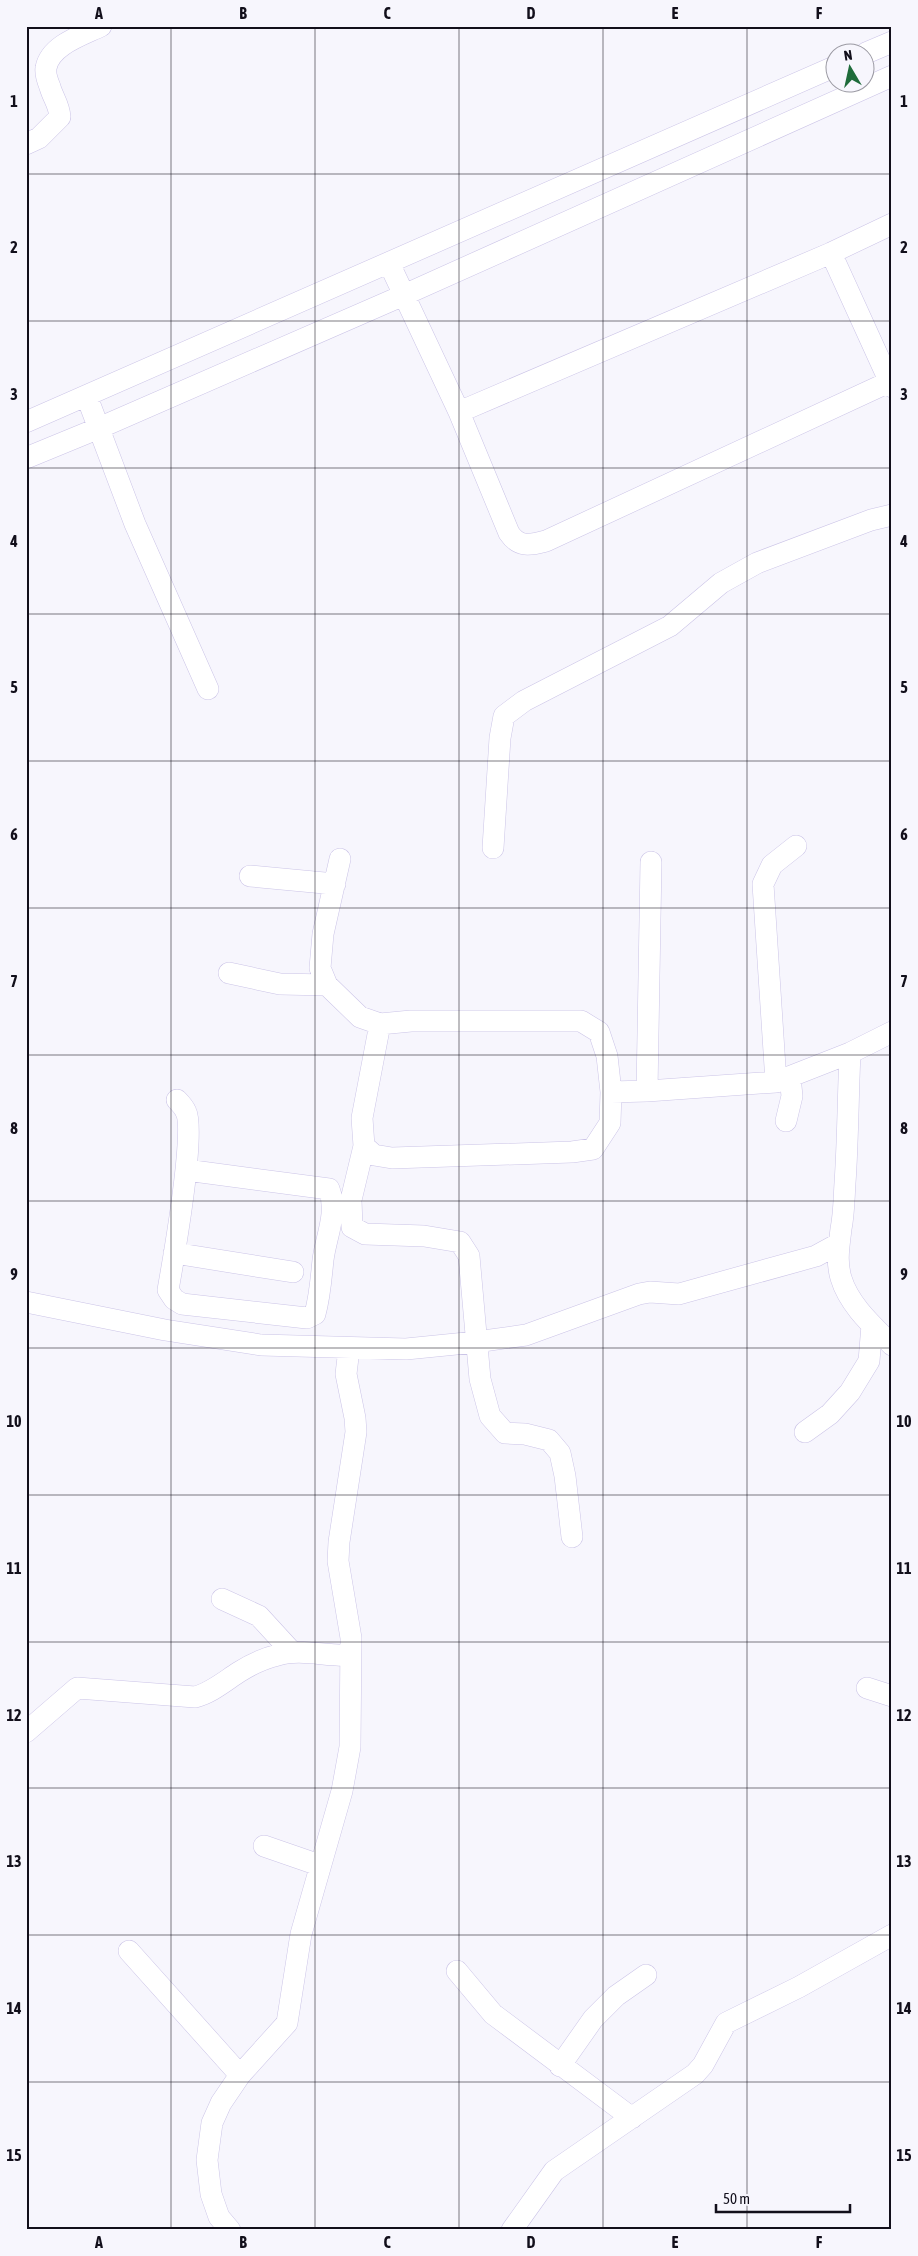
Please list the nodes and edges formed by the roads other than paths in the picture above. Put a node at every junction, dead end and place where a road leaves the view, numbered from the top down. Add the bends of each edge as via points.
1 (101, 26) edge
2 (892, 42) edge
3 (876, 49) edge
4 (826, 70) edge
5 (892, 76) edge
6 (749, 104) junction
7 (763, 134) junction
8 (26, 144) edge
9 (892, 224) edge
10 (831, 253) junction
11 (389, 263) junction
12 (404, 295) junction
13 (890, 385) edge
14 (87, 397) junction
15 (459, 412) junction
16 (26, 422) edge
17 (99, 428) junction
18 (26, 458) edge
19 (892, 515) edge
20 (208, 690) dead end
21 (796, 846) dead end
22 (493, 848) dead end
23 (340, 859) dead end
24 (651, 862) dead end
25 (250, 876) dead end
26 (335, 884) junction
27 (230, 973) dead end
28 (327, 986) junction
29 (380, 1024) junction
30 (892, 1032) edge
31 (850, 1053) junction
32 (783, 1079) junction
33 (647, 1091) junction
34 (611, 1092) junction
35 (177, 1100) dead end
36 (786, 1121) dead end
37 (364, 1146) junction
38 (186, 1170) junction
39 (352, 1227) junction
40 (329, 1233) junction
41 (838, 1244) junction
42 (174, 1253) junction
43 (294, 1272) dead end
44 (26, 1302) edge
45 (872, 1326) junction
46 (476, 1342) junction
47 (892, 1345) edge
48 (349, 1349) junction
49 (805, 1432) dead end
50 (572, 1537) dead end
51 (222, 1599) dead end
52 (292, 1652) junction
53 (350, 1655) junction
54 (867, 1688) dead end
55 (892, 1696) edge
56 (28, 1728) edge
57 (264, 1846) dead end
58 (319, 1865) junction
59 (892, 1935) edge
60 (129, 1951) dead end
61 (458, 1971) dead end
62 (646, 1974) dead end
63 (560, 2066) junction
64 (240, 2075) junction
65 (632, 2118) junction
66 (230, 2230) edge
67 (512, 2230) edge

1 - 8 street via 72,40 52,55 46,69 50,90 59,104 60,117 39,138
2 - 3 street
4 - 6 street
5 - 7 street
6 - 7 street
6 - 11 street
7 - 12 street
9 - 10 street
10 - 13 street
10 - 15 street
11 - 12 street
11 - 14 street
12 - 15 street
12 - 17 street
13 - 15 street via 532,545 514,540 510,533
14 - 16 street
14 - 17 street
17 - 18 street
17 - 20 street via 135,524
19 - 22 street via 757,563 722,583 670,626 524,701 504,716
21 - 32 street via 772,865 763,884
23 - 26 street
24 - 33 street
25 - 26 street
26 - 28 street via 323,934 320,968
27 - 28 street via 280,984
28 - 29 street via 360,1017
29 - 34 street via 411,1021 581,1021 599,1032
29 - 37 street via 362,1118
30 - 31 street
31 - 32 street
31 - 41 street via 846,1166
32 - 33 street
32 - 36 street via 792,1096
33 - 34 street
34 - 37 street via 610,1122 593,1148 572,1152 392,1158 374,1155
35 - 38 street via 187,1112
37 - 39 street via 351,1200
38 - 40 street via 329,1189 333,1199
38 - 42 street
39 - 40 street
39 - 46 street via 366,1234 424,1236 460,1242 469,1256
40 - 42 street via 315,1314 307,1318 182,1304 168,1290
41 - 45 street via 841,1278 848,1296
41 - 46 street via 816,1256 679,1294 639,1294 526,1335
42 - 43 street
44 - 48 street via 165,1330 261,1345
45 - 47 street
45 - 49 street via 869,1361 850,1392 830,1414
46 - 48 street
46 - 50 street via 480,1379 490,1416 505,1433 549,1440 560,1453
48 - 53 street via 346,1374 356,1432 338,1561 351,1638
51 - 52 street via 259,1616
52 - 53 street
52 - 56 street via 276,1655 241,1671 196,1697 76,1688
53 - 58 street via 350,1747 342,1791
54 - 55 street
57 - 58 street
58 - 64 street via 301,1934 287,2023
59 - 65 street via 726,2023 703,2066
60 - 64 street
61 - 63 street via 493,2014
62 - 63 street via 593,2018
63 - 65 street
64 - 66 street via 212,2123 208,2160 211,2194 219,2217
65 - 67 street via 554,2171

